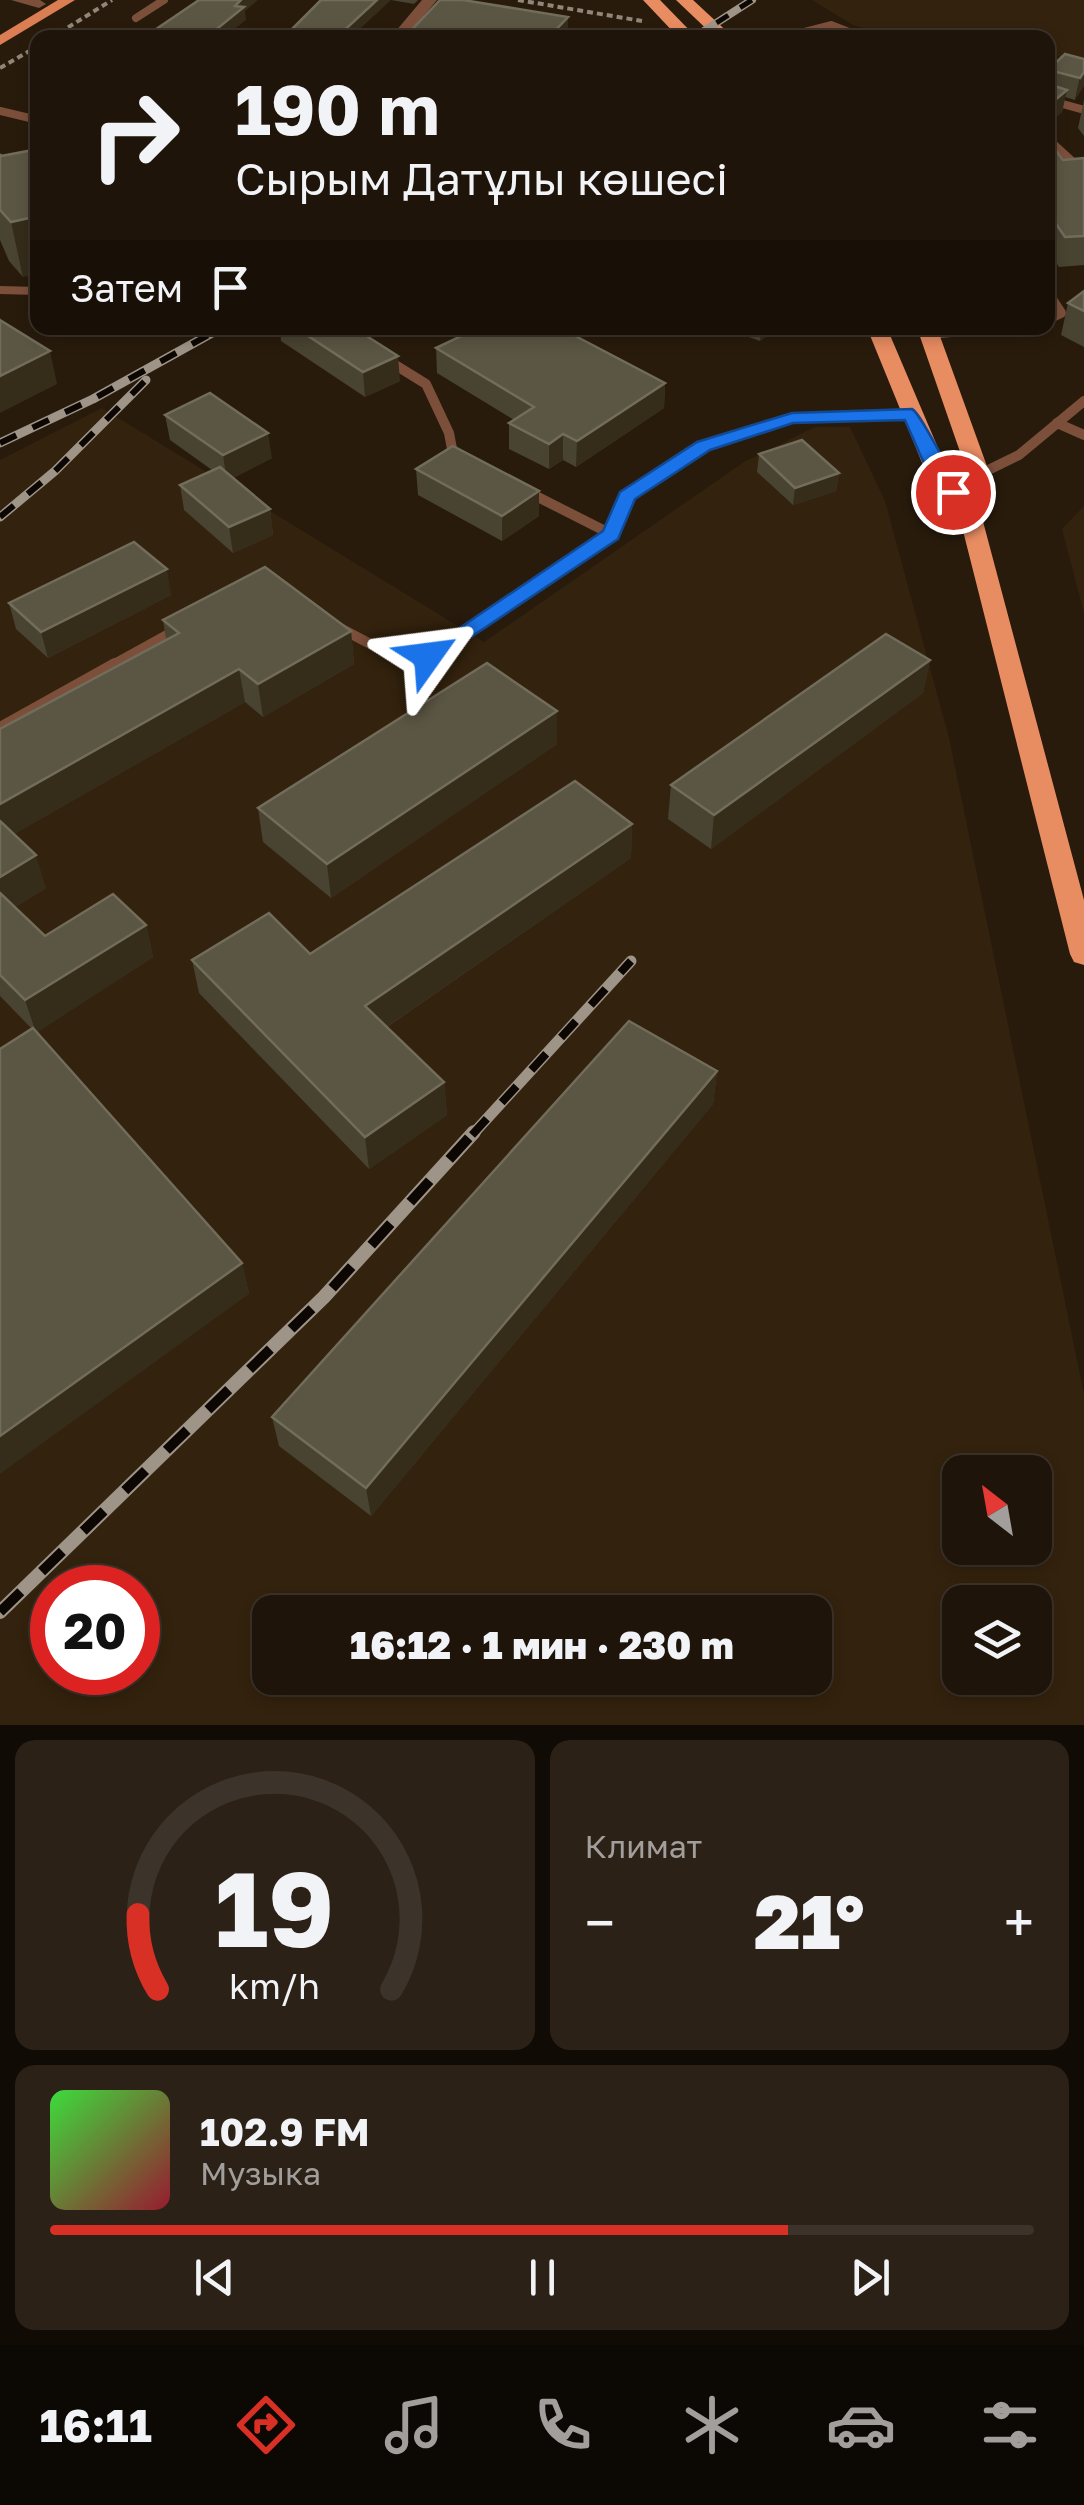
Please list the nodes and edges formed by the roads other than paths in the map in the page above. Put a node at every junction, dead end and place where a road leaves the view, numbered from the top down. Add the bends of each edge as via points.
1 (18, 0) edge
2 (68, 0) edge
3 (164, 0) edge
4 (430, 0) edge
5 (651, 0) edge
6 (684, 0) edge
7 (42, 2) edge
8 (136, 18) dead end
9 (0, 27) edge
10 (404, 30) edge
11 (681, 30) edge
12 (717, 30) edge
13 (812, 30) edge
14 (851, 30) edge
15 (0, 40) edge
16 (1055, 105) edge
17 (0, 111) edge
18 (1084, 114) edge
19 (30, 118) edge
20 (1055, 146) edge
21 (1084, 172) edge
22 (0, 290) edge
23 (30, 291) edge
24 (879, 335) edge
25 (931, 335) edge
26 (379, 354) edge
27 (949, 382) junction
28 (900, 384) junction
29 (1084, 400) edge
30 (912, 414) junction
31 (1057, 423) junction
32 (1084, 435) edge
33 (471, 463) edge
34 (975, 477) junction
35 (506, 481) edge
36 (970, 514) junction
37 (611, 534) junction
38 (322, 616) edge
39 (192, 621) edge
40 (0, 728) edge
41 (1084, 954) edge

1 - 7 street
2 - 15 main road
3 - 8 lane
4 - 10 street
5 - 11 highway
6 - 12 highway
7 - 9 main road
13 - 14 lane via 829,23
16 - 18 lane
17 - 19 lane
20 - 21 lane
22 - 23 lane
24 - 28 highway
25 - 27 highway
26 - 33 lane via 426,384 454,454
27 - 28 highway
27 - 34 highway
28 - 30 highway
29 - 31 lane
30 - 36 highway via 936,470
30 - 37 lane via 792,418 703,446 627,496
31 - 32 lane
31 - 34 lane via 1018,456
34 - 36 highway
35 - 37 lane
36 - 41 highway
37 - 38 lane via 428,656 370,648
39 - 40 lane

